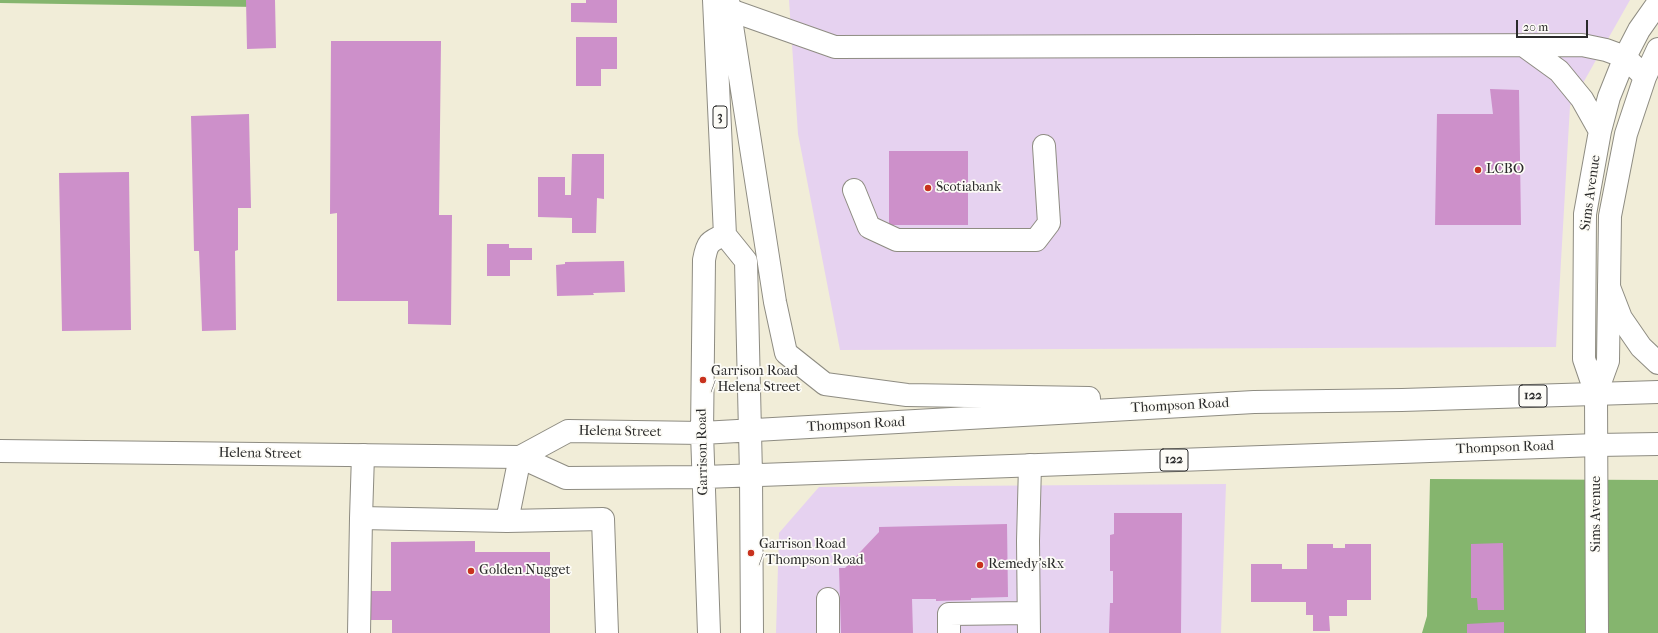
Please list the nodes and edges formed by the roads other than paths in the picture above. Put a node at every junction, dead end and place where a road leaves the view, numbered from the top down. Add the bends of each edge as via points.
1 (724, 3) edge
2 (1658, 3) edge
3 (1523, 45) junction
4 (1658, 49) edge
5 (1625, 57) junction
6 (1645, 77) junction
7 (1600, 131) junction
8 (1044, 146) dead end
9 (854, 190) dead end
10 (725, 235) junction
11 (1609, 287) junction
12 (1658, 363) edge
13 (1658, 392) edge
14 (1596, 394) junction
15 (1254, 402) junction
16 (749, 432) junction
17 (702, 433) junction
18 (1597, 444) junction
19 (1658, 444) edge
20 (0, 451) edge
21 (363, 455) junction
22 (520, 457) junction
23 (1030, 465) junction
24 (751, 475) junction
25 (704, 477) junction
26 (361, 518) junction
27 (507, 521) junction
28 (828, 599) dead end
29 (1029, 623) edge
30 (359, 633) edge
31 (606, 633) edge
32 (709, 633) edge
33 (752, 633) edge
34 (828, 633) edge
35 (949, 633) edge
36 (1597, 633) edge

1 - 3 main road via 835,47
1 - 10 main road, 3
1 - 15 main road via 786,353 825,384 907,395
2 - 5 main road, Sims Avenue via 1639,30
3 - 5 main road via 1582,45
3 - 7 main road via 1559,71 1582,99
4 - 6 main road, Sims Avenue
5 - 6 main road
5 - 7 main road, Sims Avenue via 1609,97
6 - 11 main road, Sims Avenue via 1626,134 1610,216
7 - 14 main road, Sims Avenue via 1585,214 1584,259 1584,359
8 - 9 main road via 1049,223 1036,240 897,240 869,226
10 - 16 main road via 746,261
10 - 17 main road, Garrison Road via 710,242 704,260
11 - 12 main road via 1621,318 1641,347
11 - 14 main road, Sims Avenue via 1608,361
13 - 14 main road, Thompson Road / 122
14 - 15 main road, Thompson Road / 122
14 - 18 main road, Sims Avenue
15 - 16 main road, Thompson Road / 122
16 - 17 main road, Thompson Road / 122
16 - 24 main road
17 - 22 main road, Helena Street / 122 via 568,431
17 - 25 main road, Garrison Road
18 - 19 main road, Thompson Road / 122
18 - 23 main road, Thompson Road / 122
18 - 36 main road, Sims Avenue
20 - 21 main road, Helena Street / 122
21 - 22 main road, Helena Street / 122
21 - 26 main road
22 - 25 main road, Helena Street / 122 via 566,478
22 - 27 main road
23 - 24 main road, Thompson Road / 122
23 - 29 main road
24 - 25 main road, Thompson Road / 122
24 - 33 main road
25 - 32 main road, Garrison Road
26 - 27 main road
26 - 30 main road
27 - 31 main road via 603,520
28 - 34 main road
29 - 35 main road via 949,614

